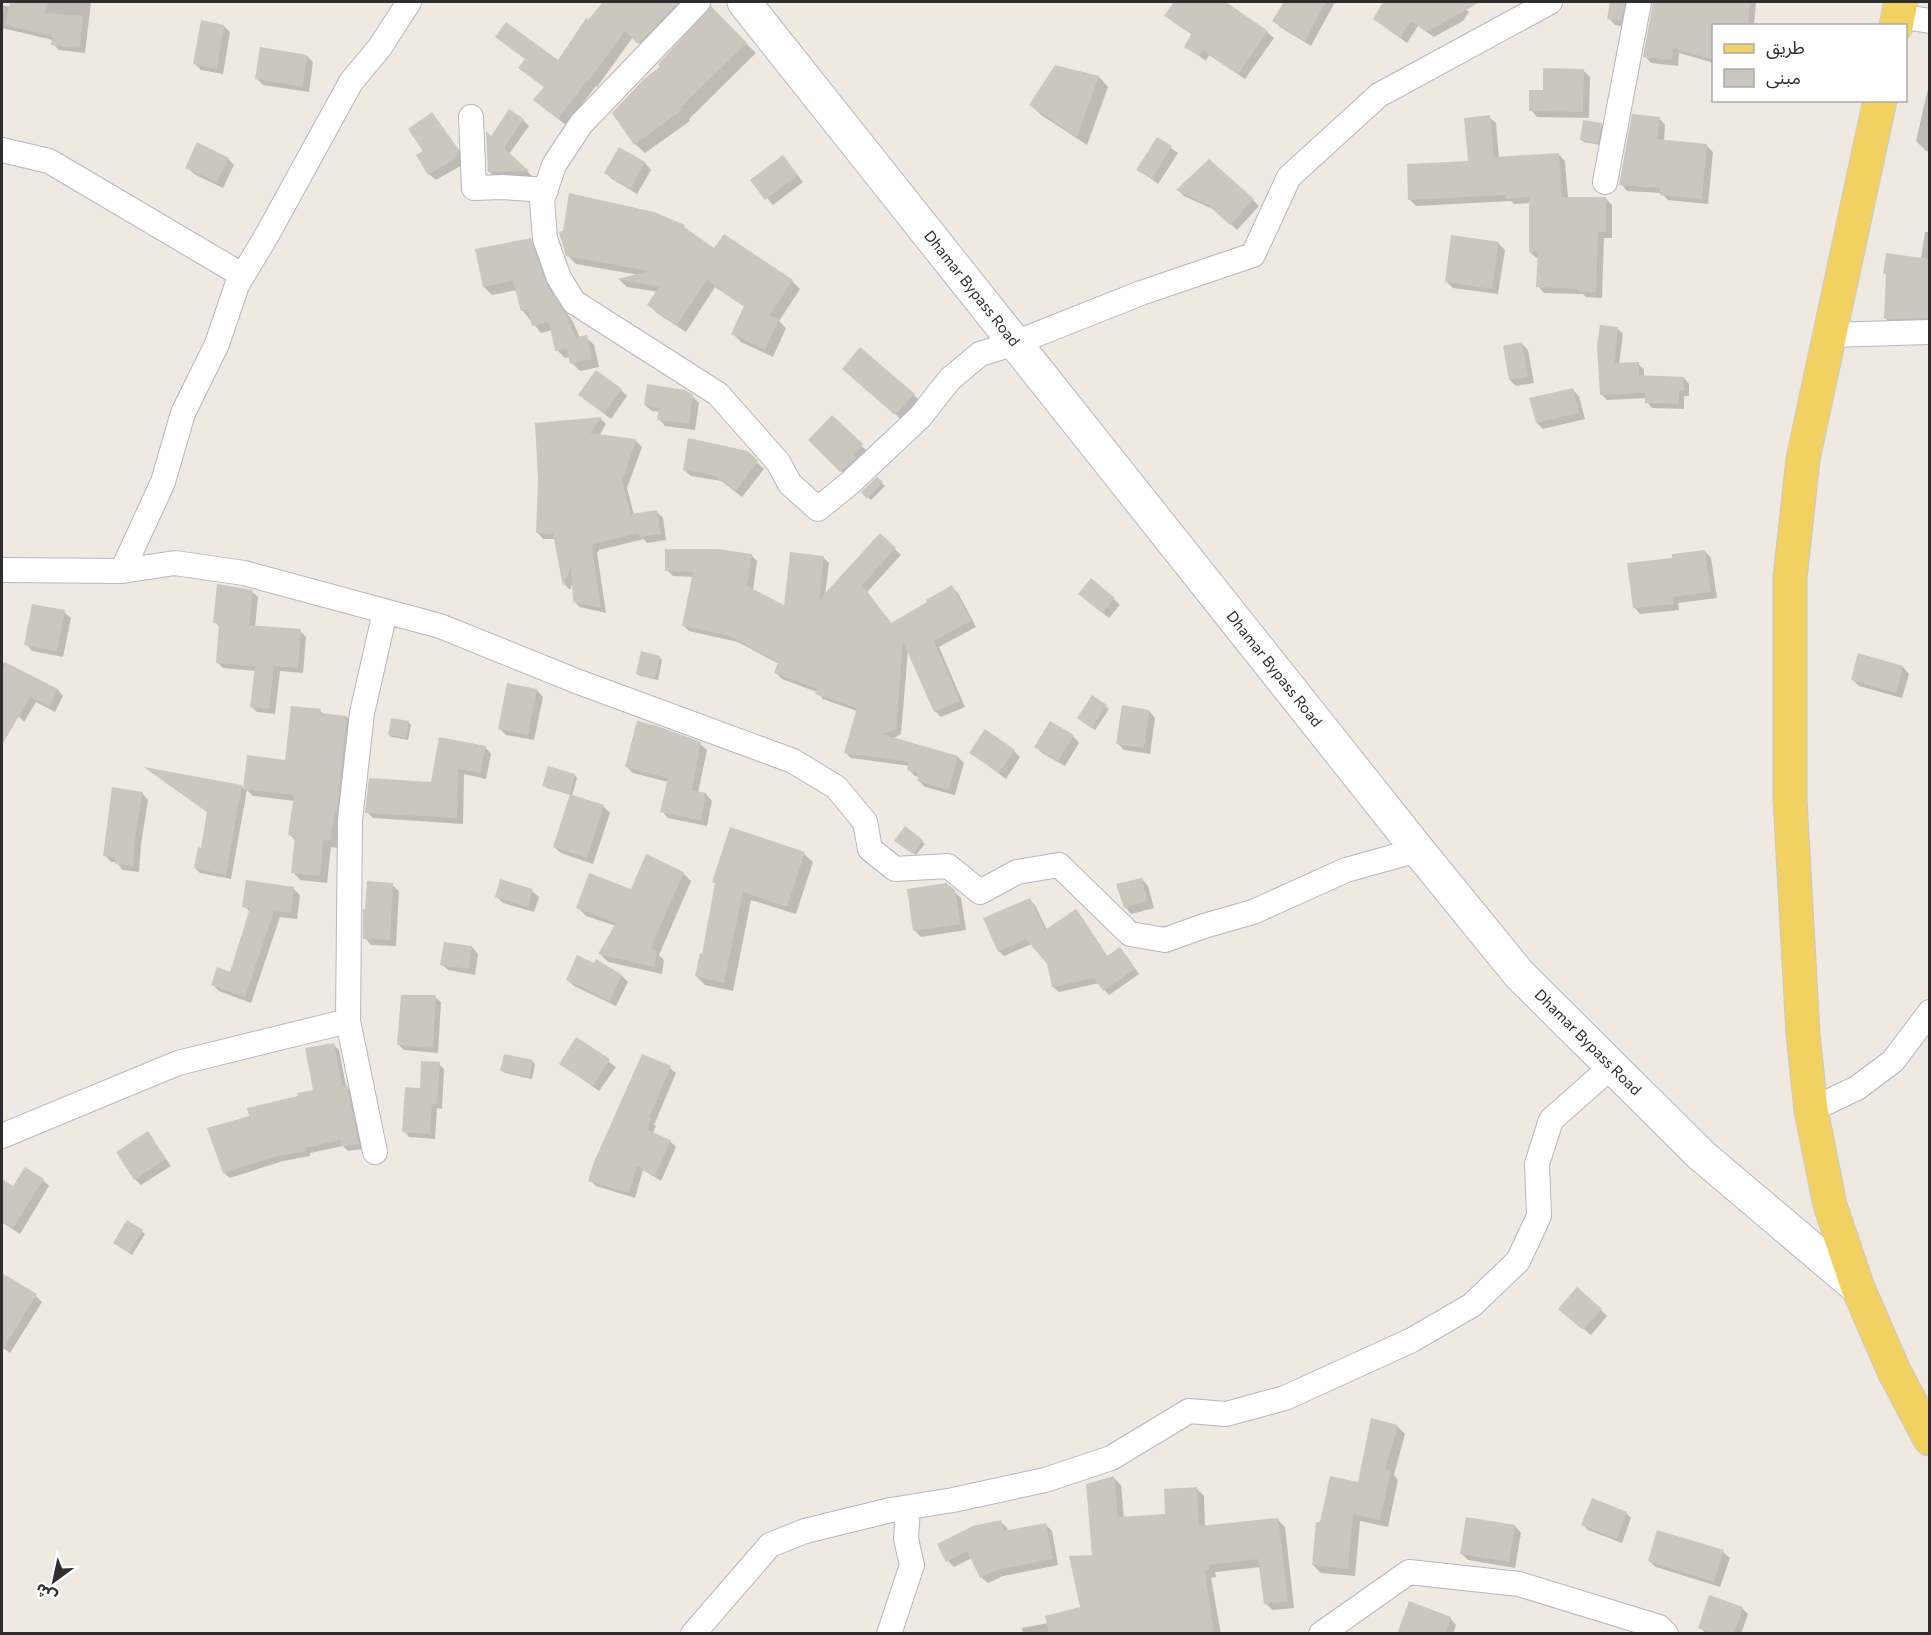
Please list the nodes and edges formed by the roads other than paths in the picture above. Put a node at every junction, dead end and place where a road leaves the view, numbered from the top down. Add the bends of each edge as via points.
1 (409, 2) edge
2 (698, 2) edge
3 (744, 2) edge
4 (1550, 2) edge
5 (1639, 2) edge
6 (1880, 102) edge
7 (471, 117) dead end
8 (2, 150) edge
9 (1605, 182) dead end
10 (546, 190) junction
11 (242, 275) junction
12 (1929, 332) edge
13 (1830, 335) junction
14 (1015, 343) junction
15 (2, 570) edge
16 (122, 571) junction
17 (385, 612) junction
18 (1418, 850) junction
19 (1929, 1012) edge
20 (348, 1021) junction
21 (1612, 1066) junction
22 (1811, 1110) junction
23 (2, 1136) edge
24 (375, 1152) dead end
25 (1858, 1288) junction
26 (1929, 1439) edge
27 (908, 1508) junction
28 (693, 1634) edge
29 (889, 1634) edge
30 (1321, 1634) edge
31 (1666, 1634) edge

1 - 11 street via 351,82
2 - 10 street via 581,124 554,165
3 - 14 main road, Dhamar Bypass Road
4 - 14 street via 1379,95 1289,177 1253,255 1141,293
5 - 9 street
6 - 13 main road
7 - 10 street via 474,188
8 - 11 street via 49,161
10 - 14 street via 542,200 545,239 559,278 574,302 718,394 778,462 790,484 818,509 920,417 950,379 980,354
11 - 16 street via 217,344 183,413 163,482
12 - 13 street
13 - 22 main road via 1803,459 1790,578 1790,799
14 - 18 main road, Dhamar Bypass Road
15 - 16 street
16 - 17 street via 174,563 244,573
17 - 18 street via 440,626 793,761 836,787 865,822 870,849 895,869 948,866 980,892 1017,872 1059,865 1130,933 1165,940 1253,912 1346,870
17 - 20 street via 363,713 350,820
18 - 21 main road, Dhamar Bypass Road via 1519,974
19 - 22 street via 1893,1061 1857,1088
20 - 23 street via 178,1063
20 - 24 street
21 - 25 main road, Dhamar Bypass Road via 1701,1155
21 - 27 street via 1551,1120 1537,1164 1539,1216 1518,1261 1472,1305 1412,1340 1286,1398 1226,1414 1189,1411 1111,1458 1034,1483
22 - 25 main road via 1830,1205
25 - 26 main road
27 - 28 street via 805,1531 770,1545
27 - 29 street via 906,1539 912,1565
30 - 31 street via 1409,1572 1519,1584 1659,1627

